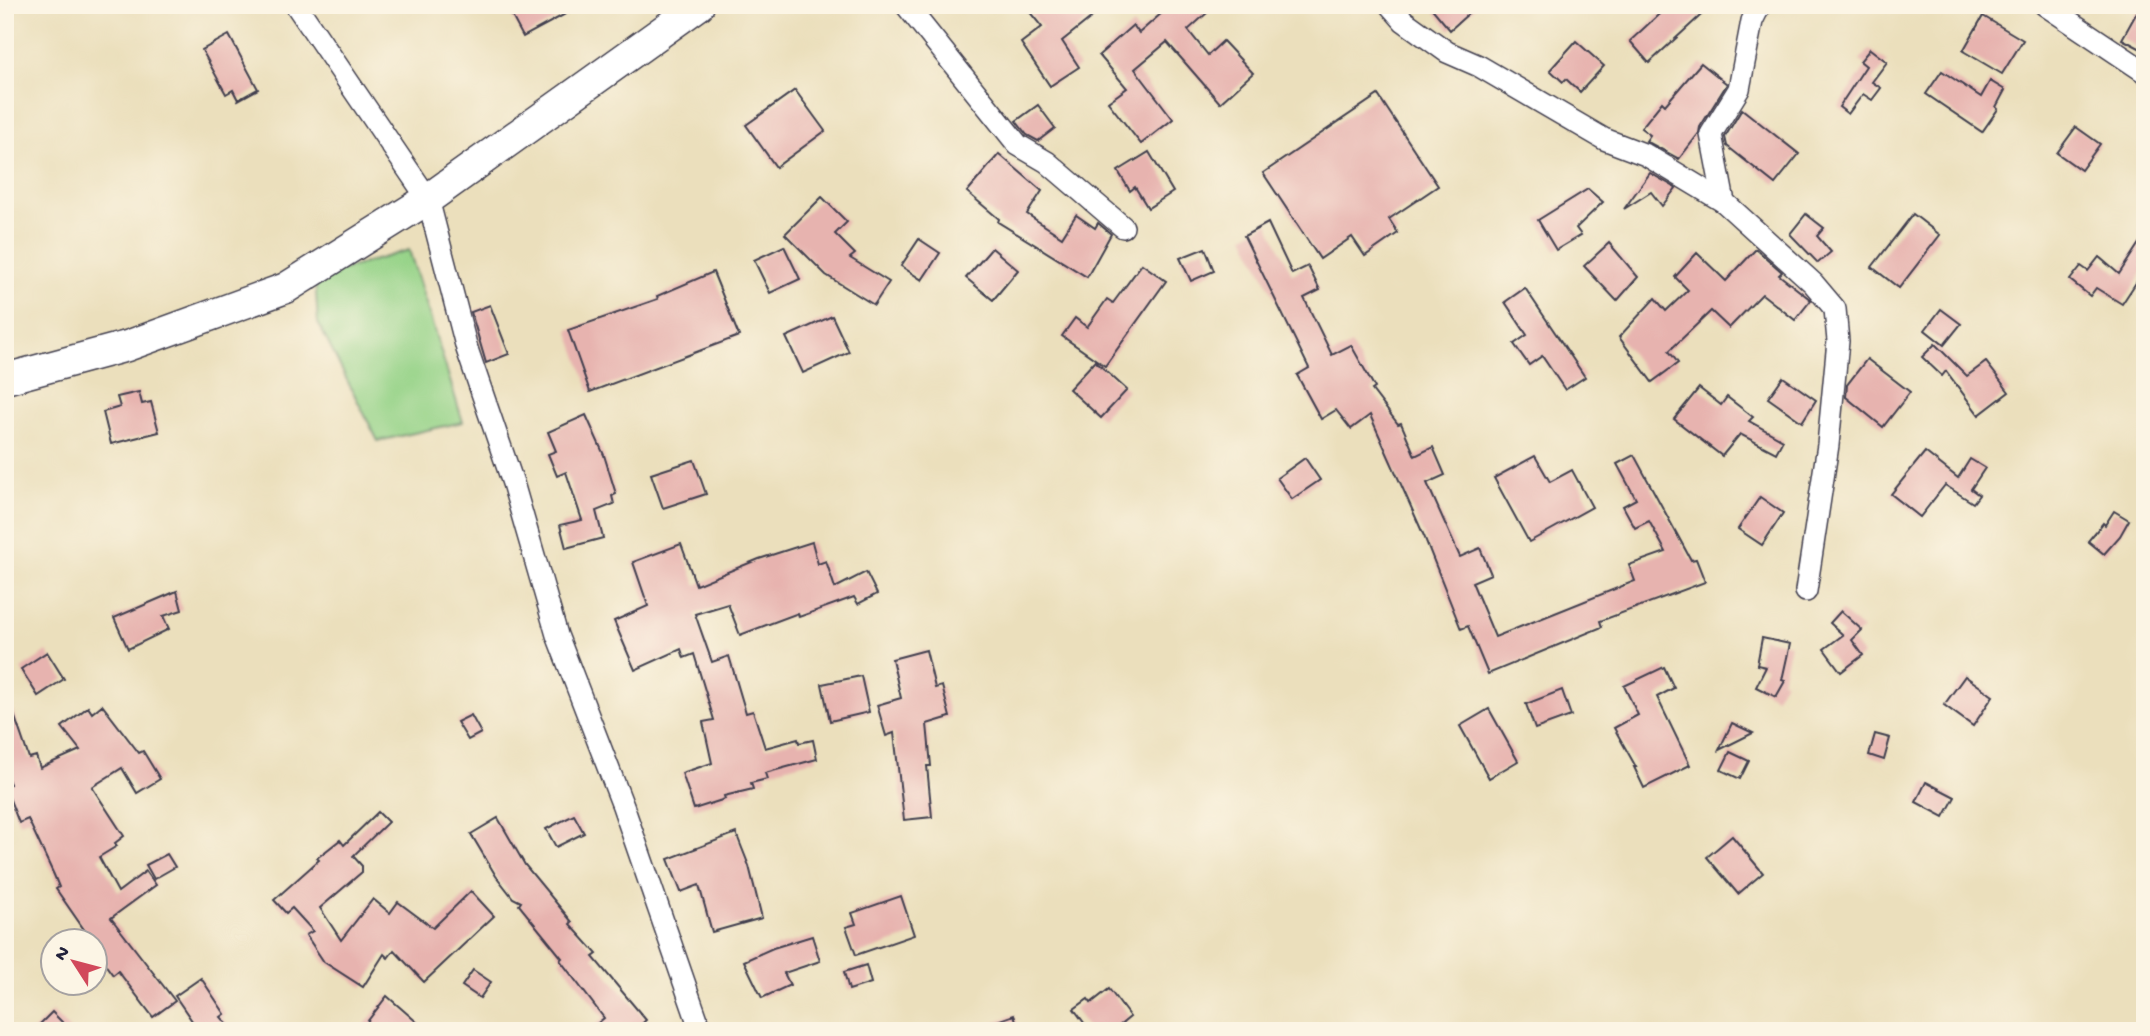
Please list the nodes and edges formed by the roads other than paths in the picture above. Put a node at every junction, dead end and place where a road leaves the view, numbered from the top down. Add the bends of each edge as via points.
1 (296, 5) edge
2 (699, 5) edge
3 (906, 5) edge
4 (1390, 5) edge
5 (1760, 5) edge
6 (2045, 5) edge
7 (2145, 72) edge
8 (428, 199) junction
9 (1724, 202) junction
10 (1123, 227) dead end
11 (5, 379) edge
12 (1806, 591) dead end
13 (701, 1031) edge

1 - 8 street
2 - 8 main road
3 - 10 street via 1018,145 1047,162
4 - 9 street via 1447,52 1604,139 1646,155
5 - 9 street via 1752,21 1739,89 1711,134
6 - 7 street
8 - 11 main road via 286,288 127,346
8 - 13 street via 467,349 513,483 557,635 623,806
9 - 12 street via 1835,309 1838,341 1828,445

